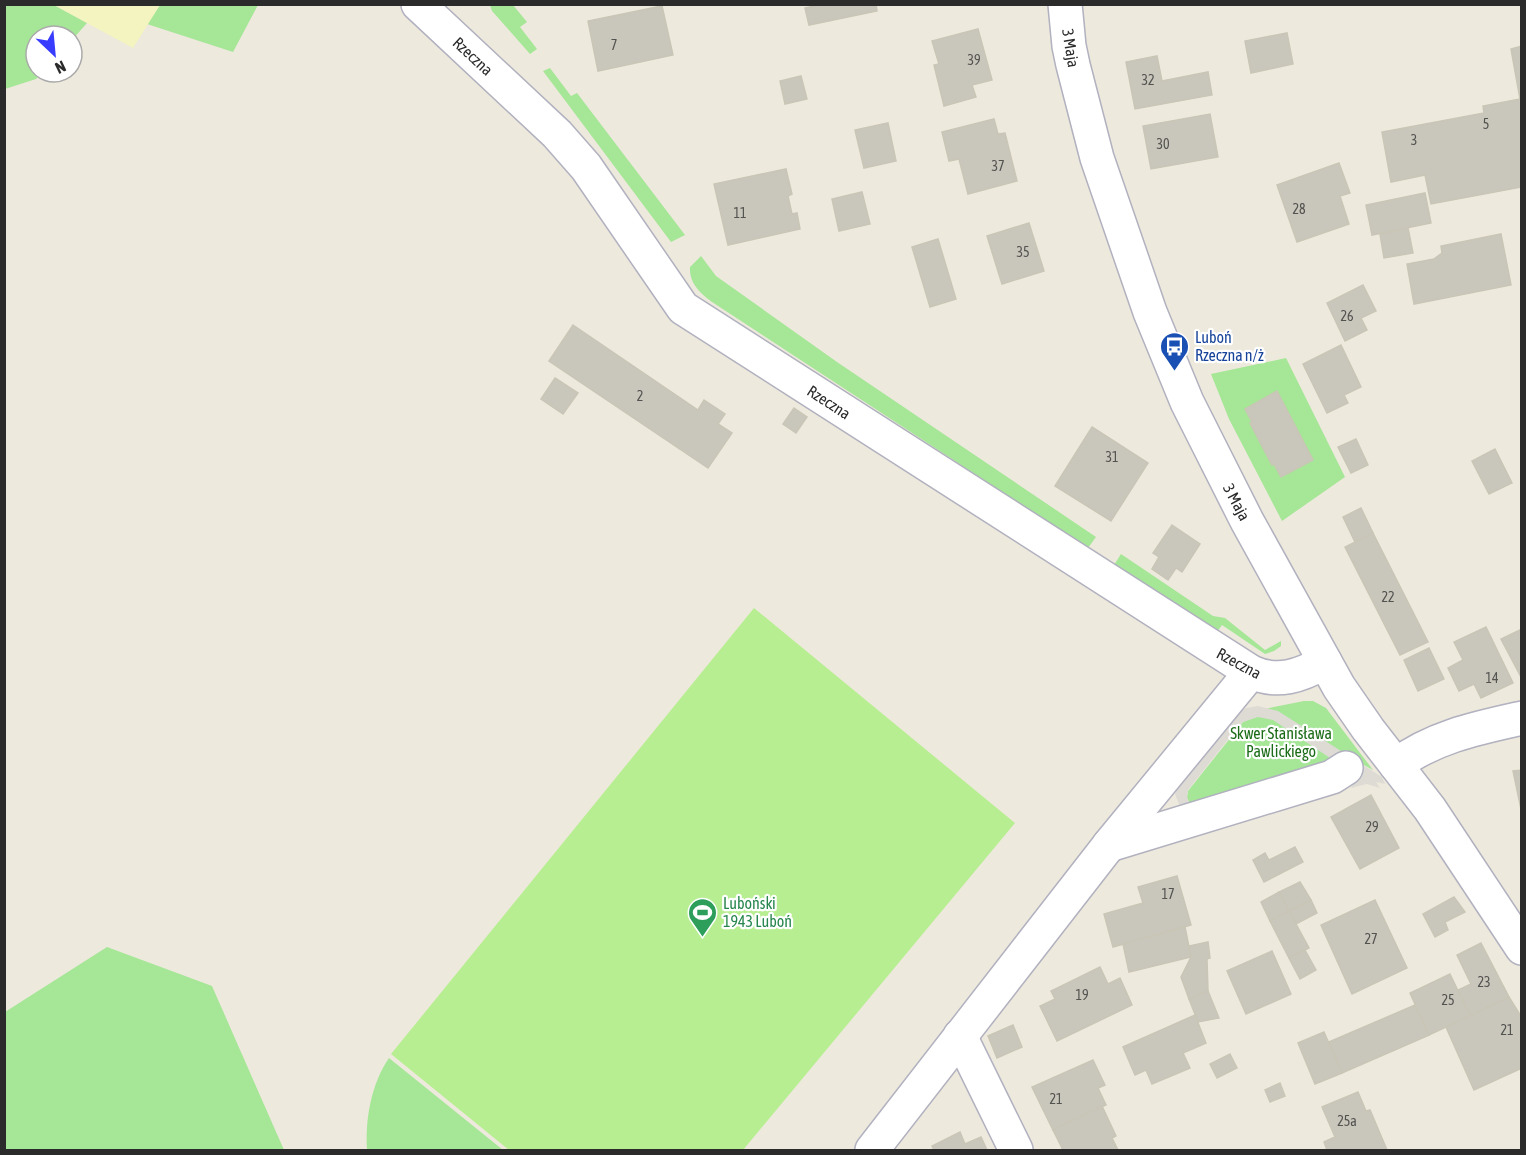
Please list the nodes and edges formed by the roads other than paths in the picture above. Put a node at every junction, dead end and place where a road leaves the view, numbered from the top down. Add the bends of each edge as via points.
1 (418, 4) edge
2 (1065, 4) edge
3 (1325, 662) junction
4 (1251, 672) junction
5 (1521, 718) edge
6 (1396, 765) junction
7 (1346, 768) dead end
8 (1109, 845) junction
9 (1521, 948) edge
10 (966, 1048) junction
11 (872, 1150) edge
12 (1016, 1150) edge

1 - 4 street, Rzeczna via 557,134 586,167 683,308
2 - 3 street, 3 Maja via 1073,65 1094,147 1162,344 1230,489
3 - 4 street, Rzeczna via 1282,679
3 - 6 street, 3 Maja via 1352,708
4 - 8 street
5 - 6 street via 1452,735
6 - 9 street, 3 Maja via 1430,809
7 - 8 street via 1332,777
8 - 10 street
10 - 11 street
10 - 12 street

